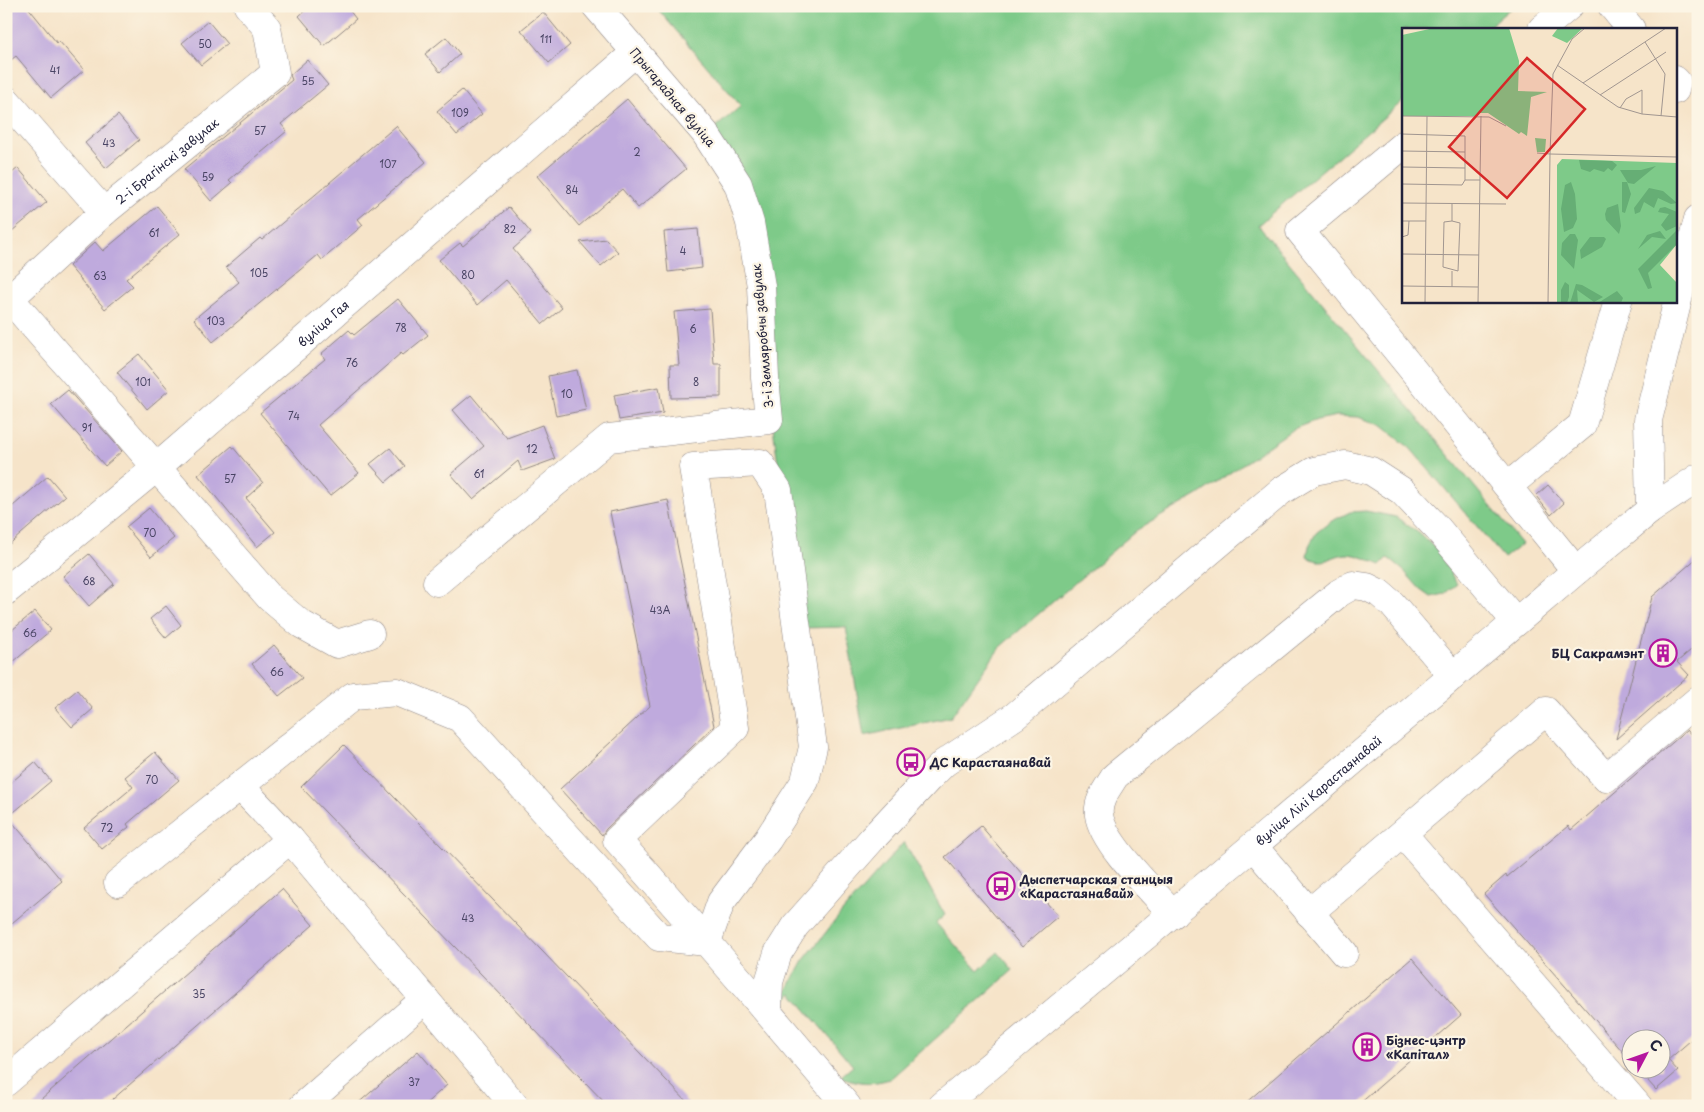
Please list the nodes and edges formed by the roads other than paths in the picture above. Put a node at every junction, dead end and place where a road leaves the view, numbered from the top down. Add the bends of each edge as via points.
1 (248, 6) edge
2 (596, 6) edge
3 (1569, 6) edge
4 (1612, 6) edge
5 (1543, 28) edge
6 (1630, 28) edge
7 (636, 52) junction
8 (6, 100) edge
9 (1402, 146) edge
10 (104, 212) junction
11 (1698, 219) edge
12 (750, 223) joint
13 (8, 300) edge
14 (1618, 302) edge
15 (156, 468) junction
16 (1698, 478) edge
17 (1508, 486) junction
18 (1650, 510) junction
19 (1576, 571) junction
20 (437, 582) dead end
21 (6, 591) edge
22 (1516, 622) junction
23 (370, 634) dead end
24 (1453, 676) junction
25 (1698, 700) edge
26 (240, 786) junction
27 (1403, 834) junction
28 (290, 839) junction
29 (1253, 846) junction
30 (118, 883) dead end
31 (1310, 913) junction
32 (1173, 914) junction
33 (707, 942) junction
34 (1344, 953) dead end
35 (425, 999) junction
36 (768, 1011) junction
37 (6, 1082) edge
38 (303, 1106) edge
39 (515, 1106) edge
40 (847, 1106) edge
41 (942, 1106) edge
42 (1638, 1106) edge

1 - 10 street, 2-і Брагінскі завулак via 267,28 275,73
2 - 7 street, Прыгарадная вуліца
3 - 5 street
4 - 6 street
7 - 12 street, Прыгарадная вуліца via 713,144 738,184
7 - 15 street, вуліца Гая
8 - 10 street
9 - 17 street via 1300,231
10 - 13 street, 2-і Брагінскі завулак
11 - 18 street via 1648,420
12 - 20 street, 3-і Земляробчы завулак via 761,286 769,420 609,438
13 - 15 street
14 - 17 street via 1582,425
15 - 21 street, вуліца Гая
15 - 23 street via 270,598 301,624 337,644
16 - 18 street, вуліца Лілі Карастаянавай
17 - 19 street
18 - 19 street, вуліца Лілі Карастаянавай
19 - 22 street, вуліца Лілі Карастаянавай
22 - 24 street, вуліца Лілі Карастаянавай
22 - 36 street via 1402,491 1371,471 1345,465 1314,471 1280,491 1015,716 938,768 795,926 778,953 769,982
24 - 29 street, вуліца Лілі Карастаянавай
24 - 32 street via 1392,604 1367,586 1353,585 1339,593 1115,776 1101,798 1099,814 1107,835
25 - 27 street via 1606,778 1546,711
26 - 28 street
26 - 30 street
26 - 33 street via 353,696 397,692 460,718 660,937
27 - 31 street
27 - 42 street
28 - 35 street
28 - 37 street
29 - 31 street
29 - 32 street, вуліца Лілі Карастаянавай
31 - 34 street
32 - 41 street, вуліца Лілі Карастаянавай
33 - 33 street via 721,902 768,839 805,781 813,747 778,490 760,463 693,467 735,728 617,840
33 - 36 street
35 - 38 street
35 - 39 street
36 - 40 street

